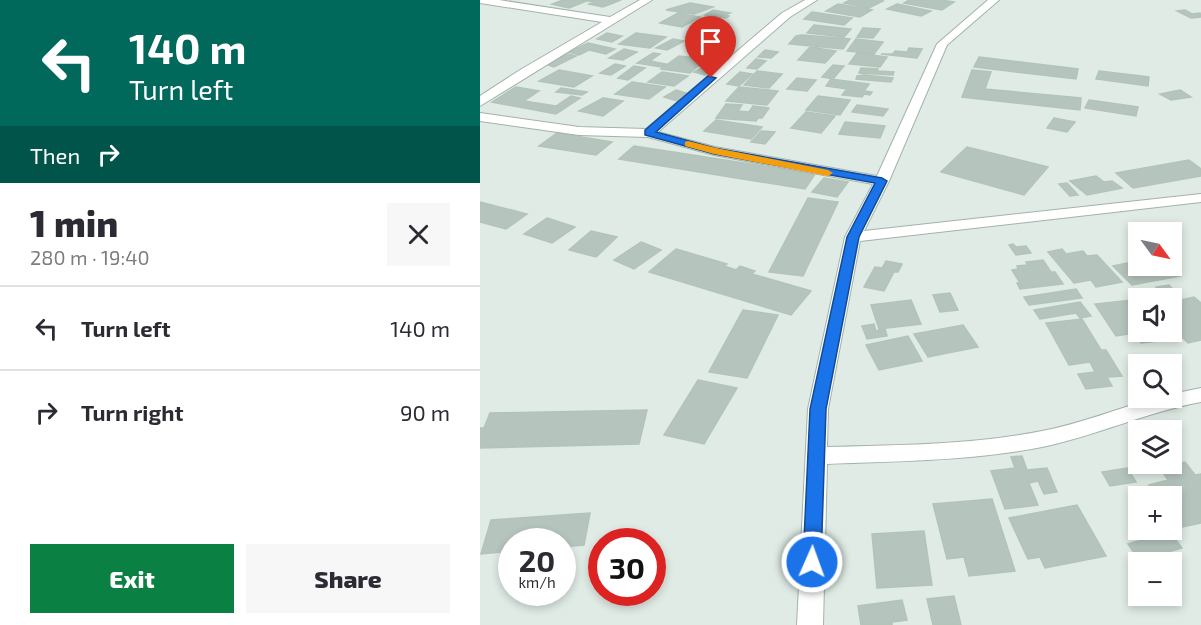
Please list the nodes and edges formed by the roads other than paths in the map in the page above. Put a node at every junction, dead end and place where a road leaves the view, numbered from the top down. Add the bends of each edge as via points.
1 (480, 0) edge
2 (647, 0) edge
3 (994, 0) edge
4 (804, 2) edge
5 (609, 21) junction
6 (480, 102) edge
7 (480, 117) edge
8 (649, 133) junction
9 (882, 181) junction
10 (1201, 198) edge
11 (853, 237) junction
12 (1201, 395) edge
13 (816, 456) junction
14 (810, 625) edge

1 - 5 street
2 - 5 street
3 - 9 street via 942,44
4 - 8 street
5 - 6 street
7 - 8 street via 579,130
8 - 9 street via 714,151
9 - 11 street
10 - 11 street
11 - 13 street via 818,409
12 - 13 street via 1046,439 987,449
13 - 14 street

